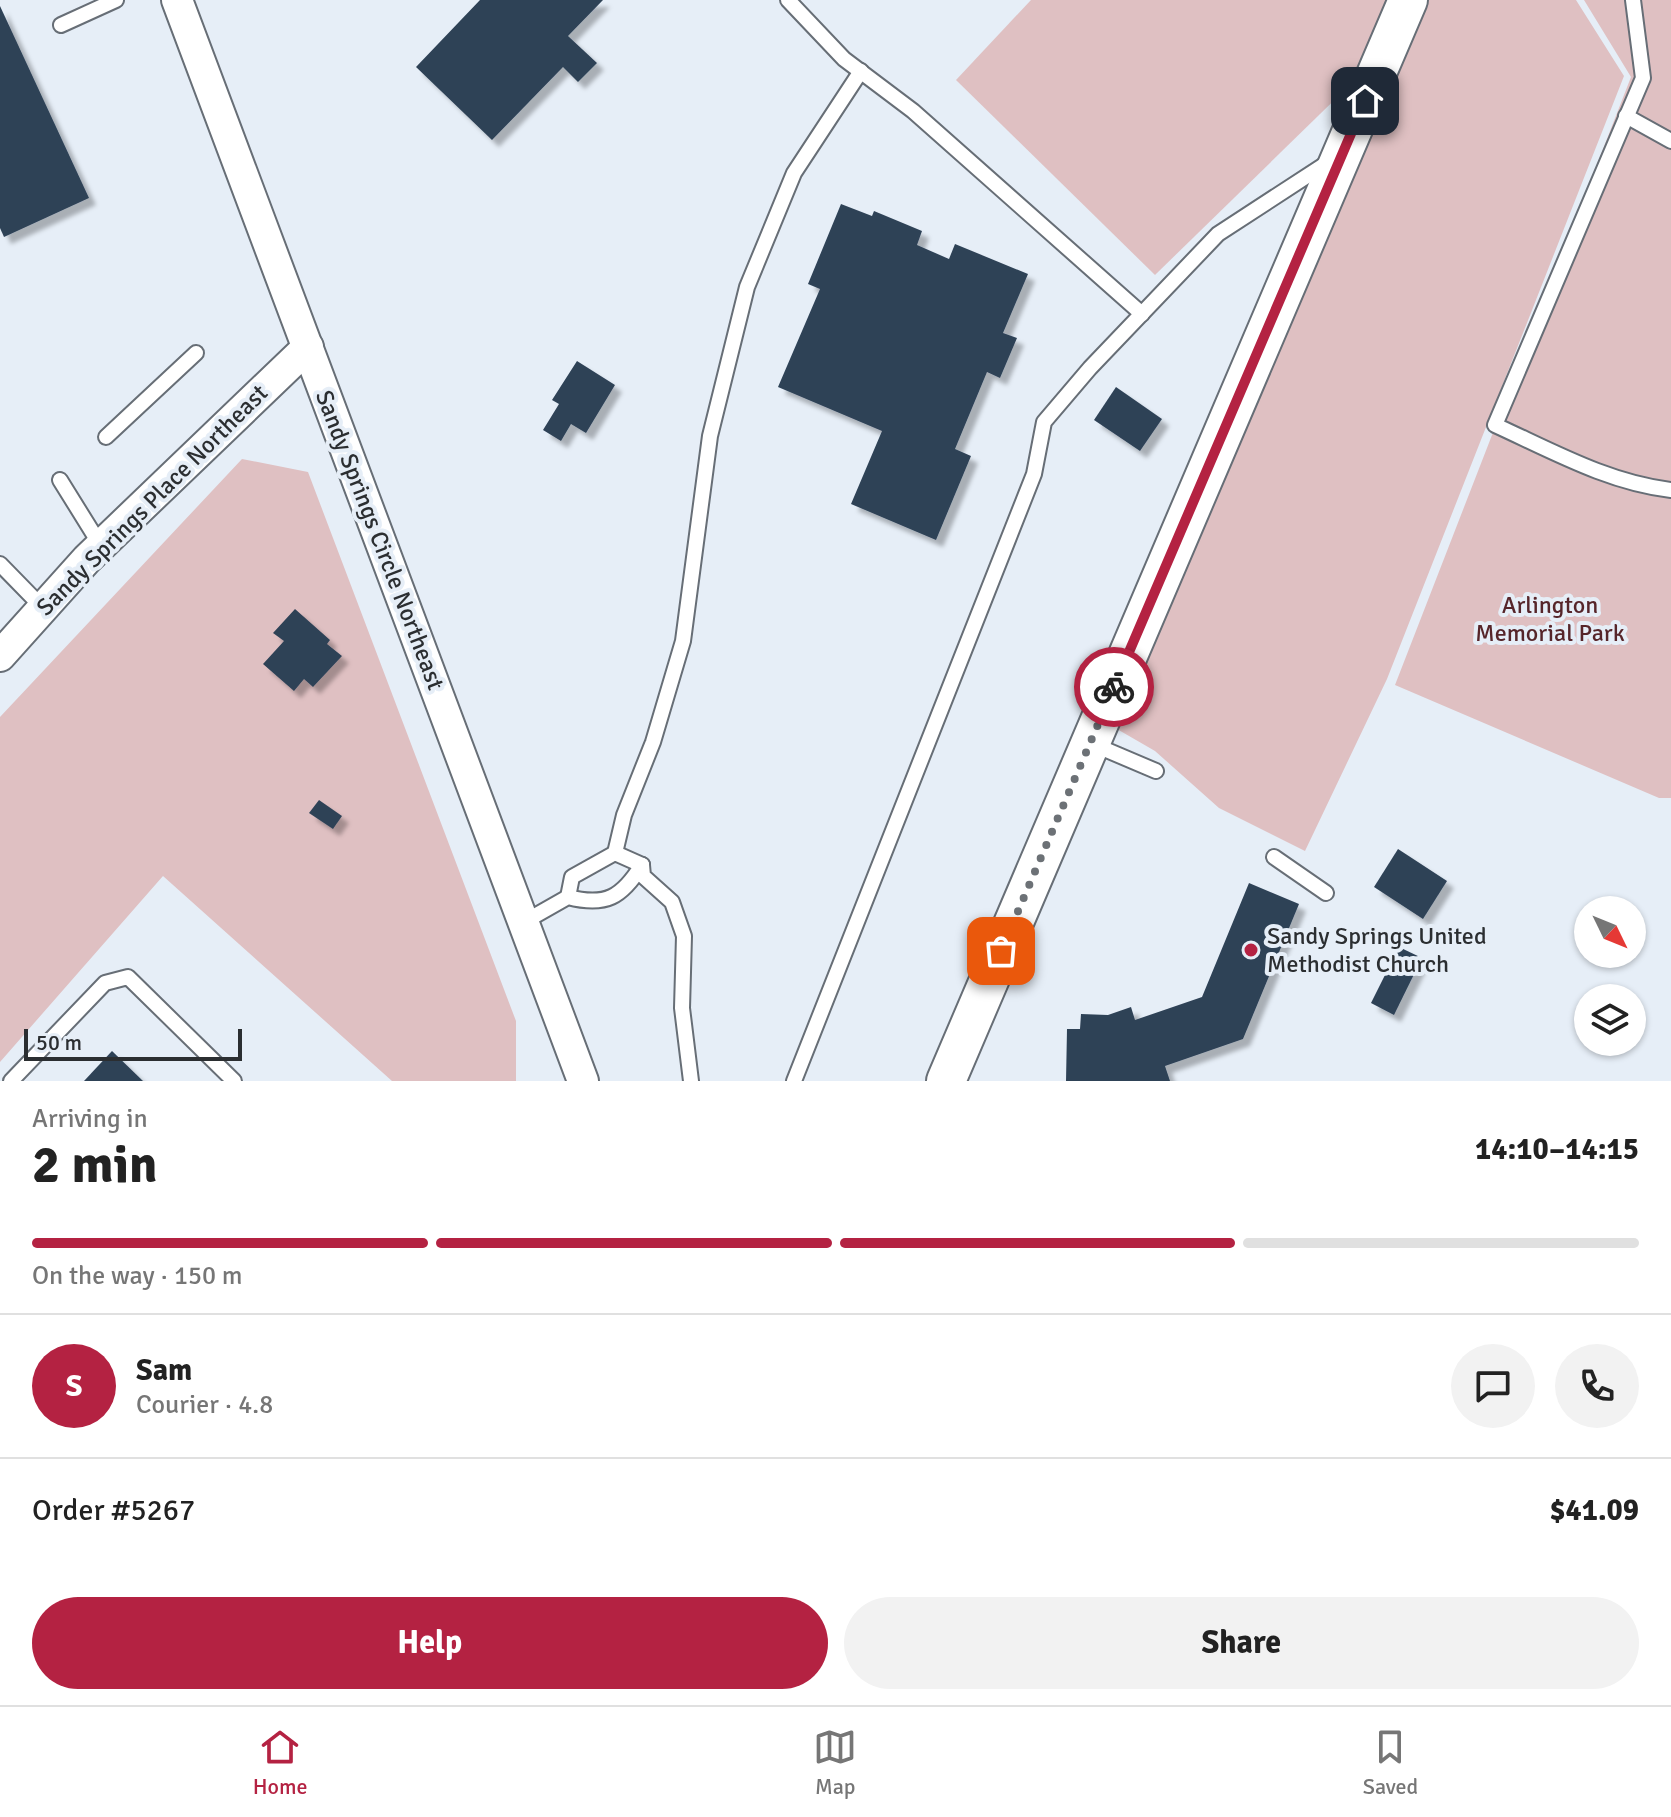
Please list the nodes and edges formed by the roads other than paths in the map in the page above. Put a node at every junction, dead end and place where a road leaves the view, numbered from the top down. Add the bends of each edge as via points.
1 (116, 0) edge
2 (177, 0) edge
3 (788, 0) edge
4 (1408, 0) edge
5 (1633, 0) edge
6 (61, 25) dead end
7 (861, 71) junction
8 (1626, 116) junction
9 (1671, 141) edge
10 (1344, 152) junction
11 (1142, 314) junction
12 (308, 347) junction
13 (196, 353) dead end
14 (106, 437) dead end
15 (60, 480) dead end
16 (1671, 490) edge
17 (101, 546) junction
18 (0, 564) edge
19 (41, 606) junction
20 (0, 656) edge
21 (1090, 743) junction
22 (1156, 771) dead end
23 (615, 853) junction
24 (1274, 857) dead end
25 (642, 865) junction
26 (1326, 893) dead end
27 (568, 897) junction
28 (524, 922) junction
29 (577, 1077) edge
30 (11, 1081) edge
31 (234, 1081) edge
32 (691, 1081) edge
33 (794, 1081) edge
34 (946, 1081) edge

1 - 6 lane
2 - 12 street, Sandy Springs Circle Northeast
3 - 7 lane
4 - 10 street
5 - 8 lane via 1643,78
7 - 11 lane
7 - 23 lane via 794,173 747,287 710,436 683,641
8 - 9 lane
8 - 16 lane via 1495,425 1578,464 1644,487
10 - 11 lane via 1218,234
10 - 21 street
11 - 33 lane via 1044,422 1034,474
12 - 17 street, Sandy Springs Place Northeast
12 - 28 street, Sandy Springs Circle Northeast
13 - 14 lane
15 - 17 lane
17 - 19 street, Sandy Springs Place Northeast
18 - 19 lane
19 - 20 street, Sandy Springs Place Northeast
21 - 22 lane
21 - 34 street
23 - 25 lane
23 - 27 lane via 572,877
24 - 26 lane
25 - 27 lane via 626,890 593,903
25 - 32 lane via 643,876 672,902 684,936 682,1008
27 - 28 lane
28 - 29 street, Sandy Springs Circle Northeast
30 - 31 lane via 105,983 128,977

